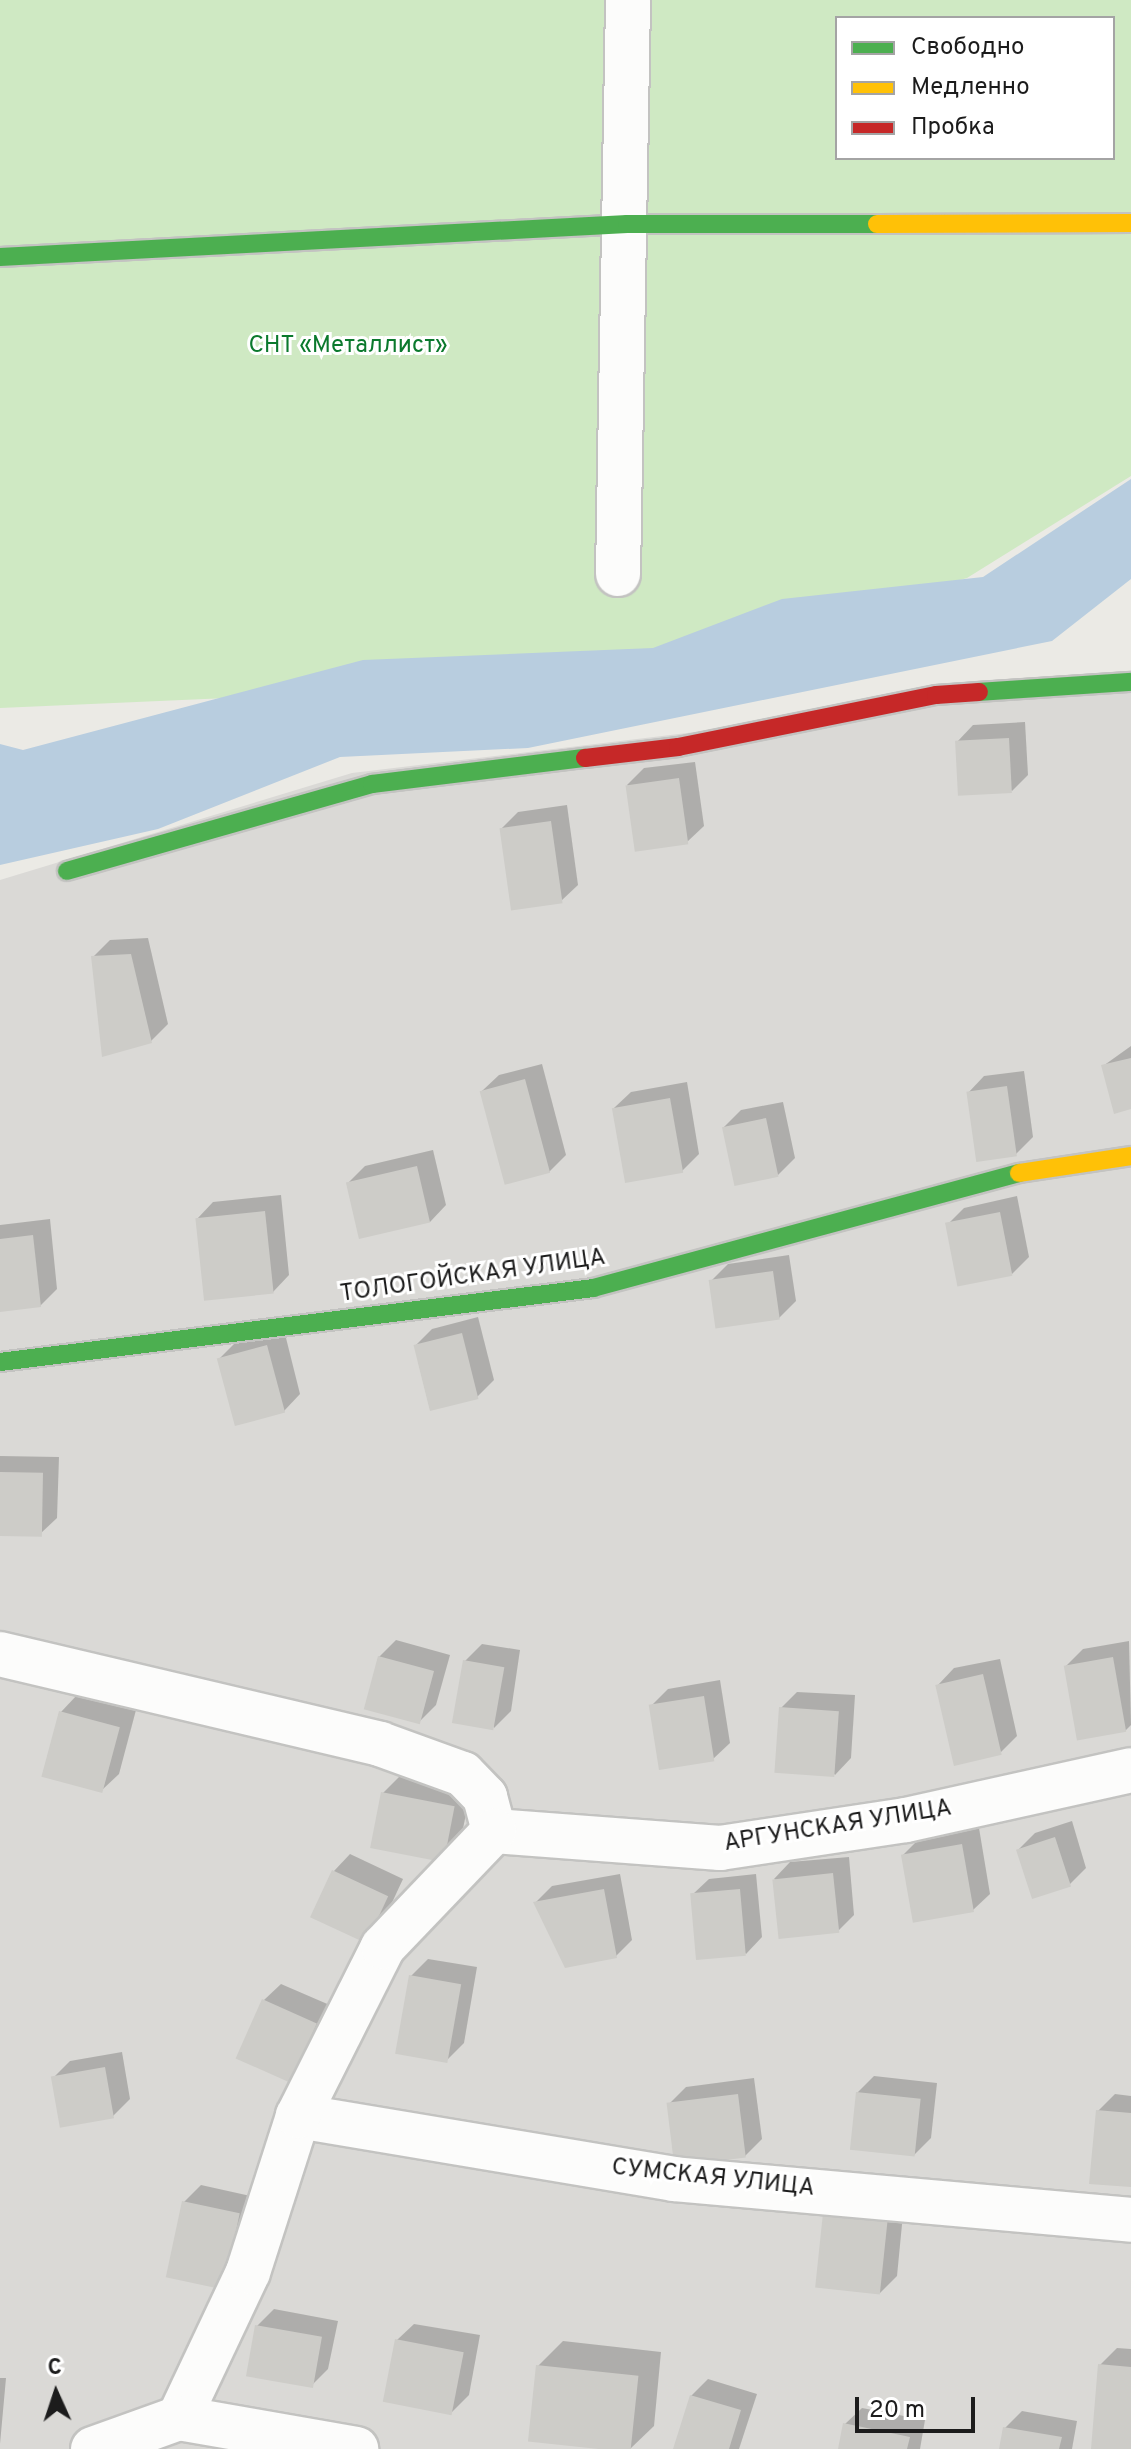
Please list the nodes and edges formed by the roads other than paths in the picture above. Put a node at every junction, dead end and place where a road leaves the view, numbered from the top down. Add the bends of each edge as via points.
1 (628, 0) edge
2 (1131, 223) edge
3 (627, 224) junction
4 (0, 257) edge
5 (618, 574) dead end
6 (1131, 682) edge
7 (67, 871) dead end
8 (1131, 1156) edge
9 (0, 1362) edge
10 (0, 1654) edge
11 (1131, 1770) edge
12 (494, 1831) junction
13 (298, 2116) junction
14 (1131, 2220) edge
15 (179, 2418) junction
16 (93, 2449) edge
17 (356, 2449) edge

1 - 3 street
2 - 3 street
3 - 4 street
3 - 5 street
6 - 7 street via 936,695 678,747 372,784
8 - 9 street, ТОЛОГОЙСКАЯ УЛИЦА via 1029,1170 593,1288
10 - 12 street via 380,1744 463,1774 485,1797
11 - 12 street, АРГУНСКАЯ УЛИЦА via 906,1820 720,1848
12 - 13 street via 383,1947
13 - 14 street, СУМСКАЯ УЛИЦА via 674,2179
13 - 15 street via 248,2272
15 - 16 street
15 - 17 street

